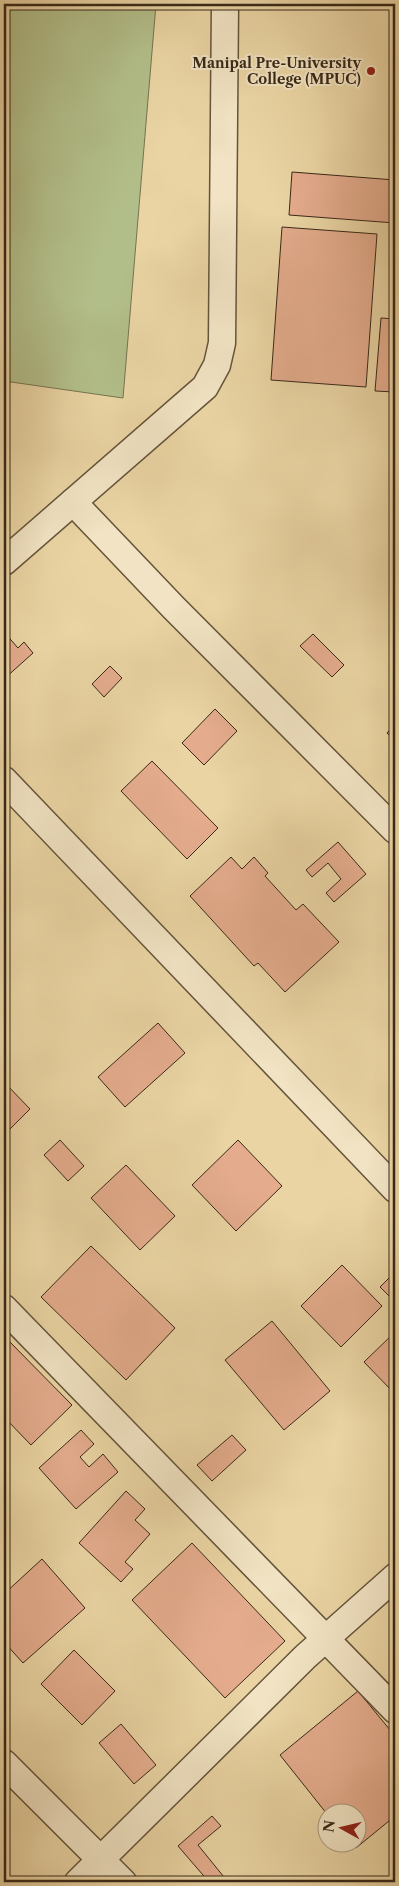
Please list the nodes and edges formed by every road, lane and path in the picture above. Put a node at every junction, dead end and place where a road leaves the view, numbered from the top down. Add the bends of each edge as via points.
1 (225, 4) edge
2 (73, 502) junction
3 (4, 562) edge
4 (4, 780) edge
5 (395, 830) edge
6 (395, 1190) edge
7 (4, 1308) edge
8 (395, 1577) edge
9 (325, 1640) junction
10 (395, 1710) edge
11 (4, 1763) edge
12 (101, 1860) junction
13 (78, 1882) edge
14 (124, 1882) edge

1 - 2 street via 222,343 217,365 205,387
2 - 3 street
2 - 5 street
4 - 6 street
7 - 9 street
8 - 9 street
9 - 10 street
9 - 12 street
11 - 12 street
12 - 13 street
12 - 14 street

